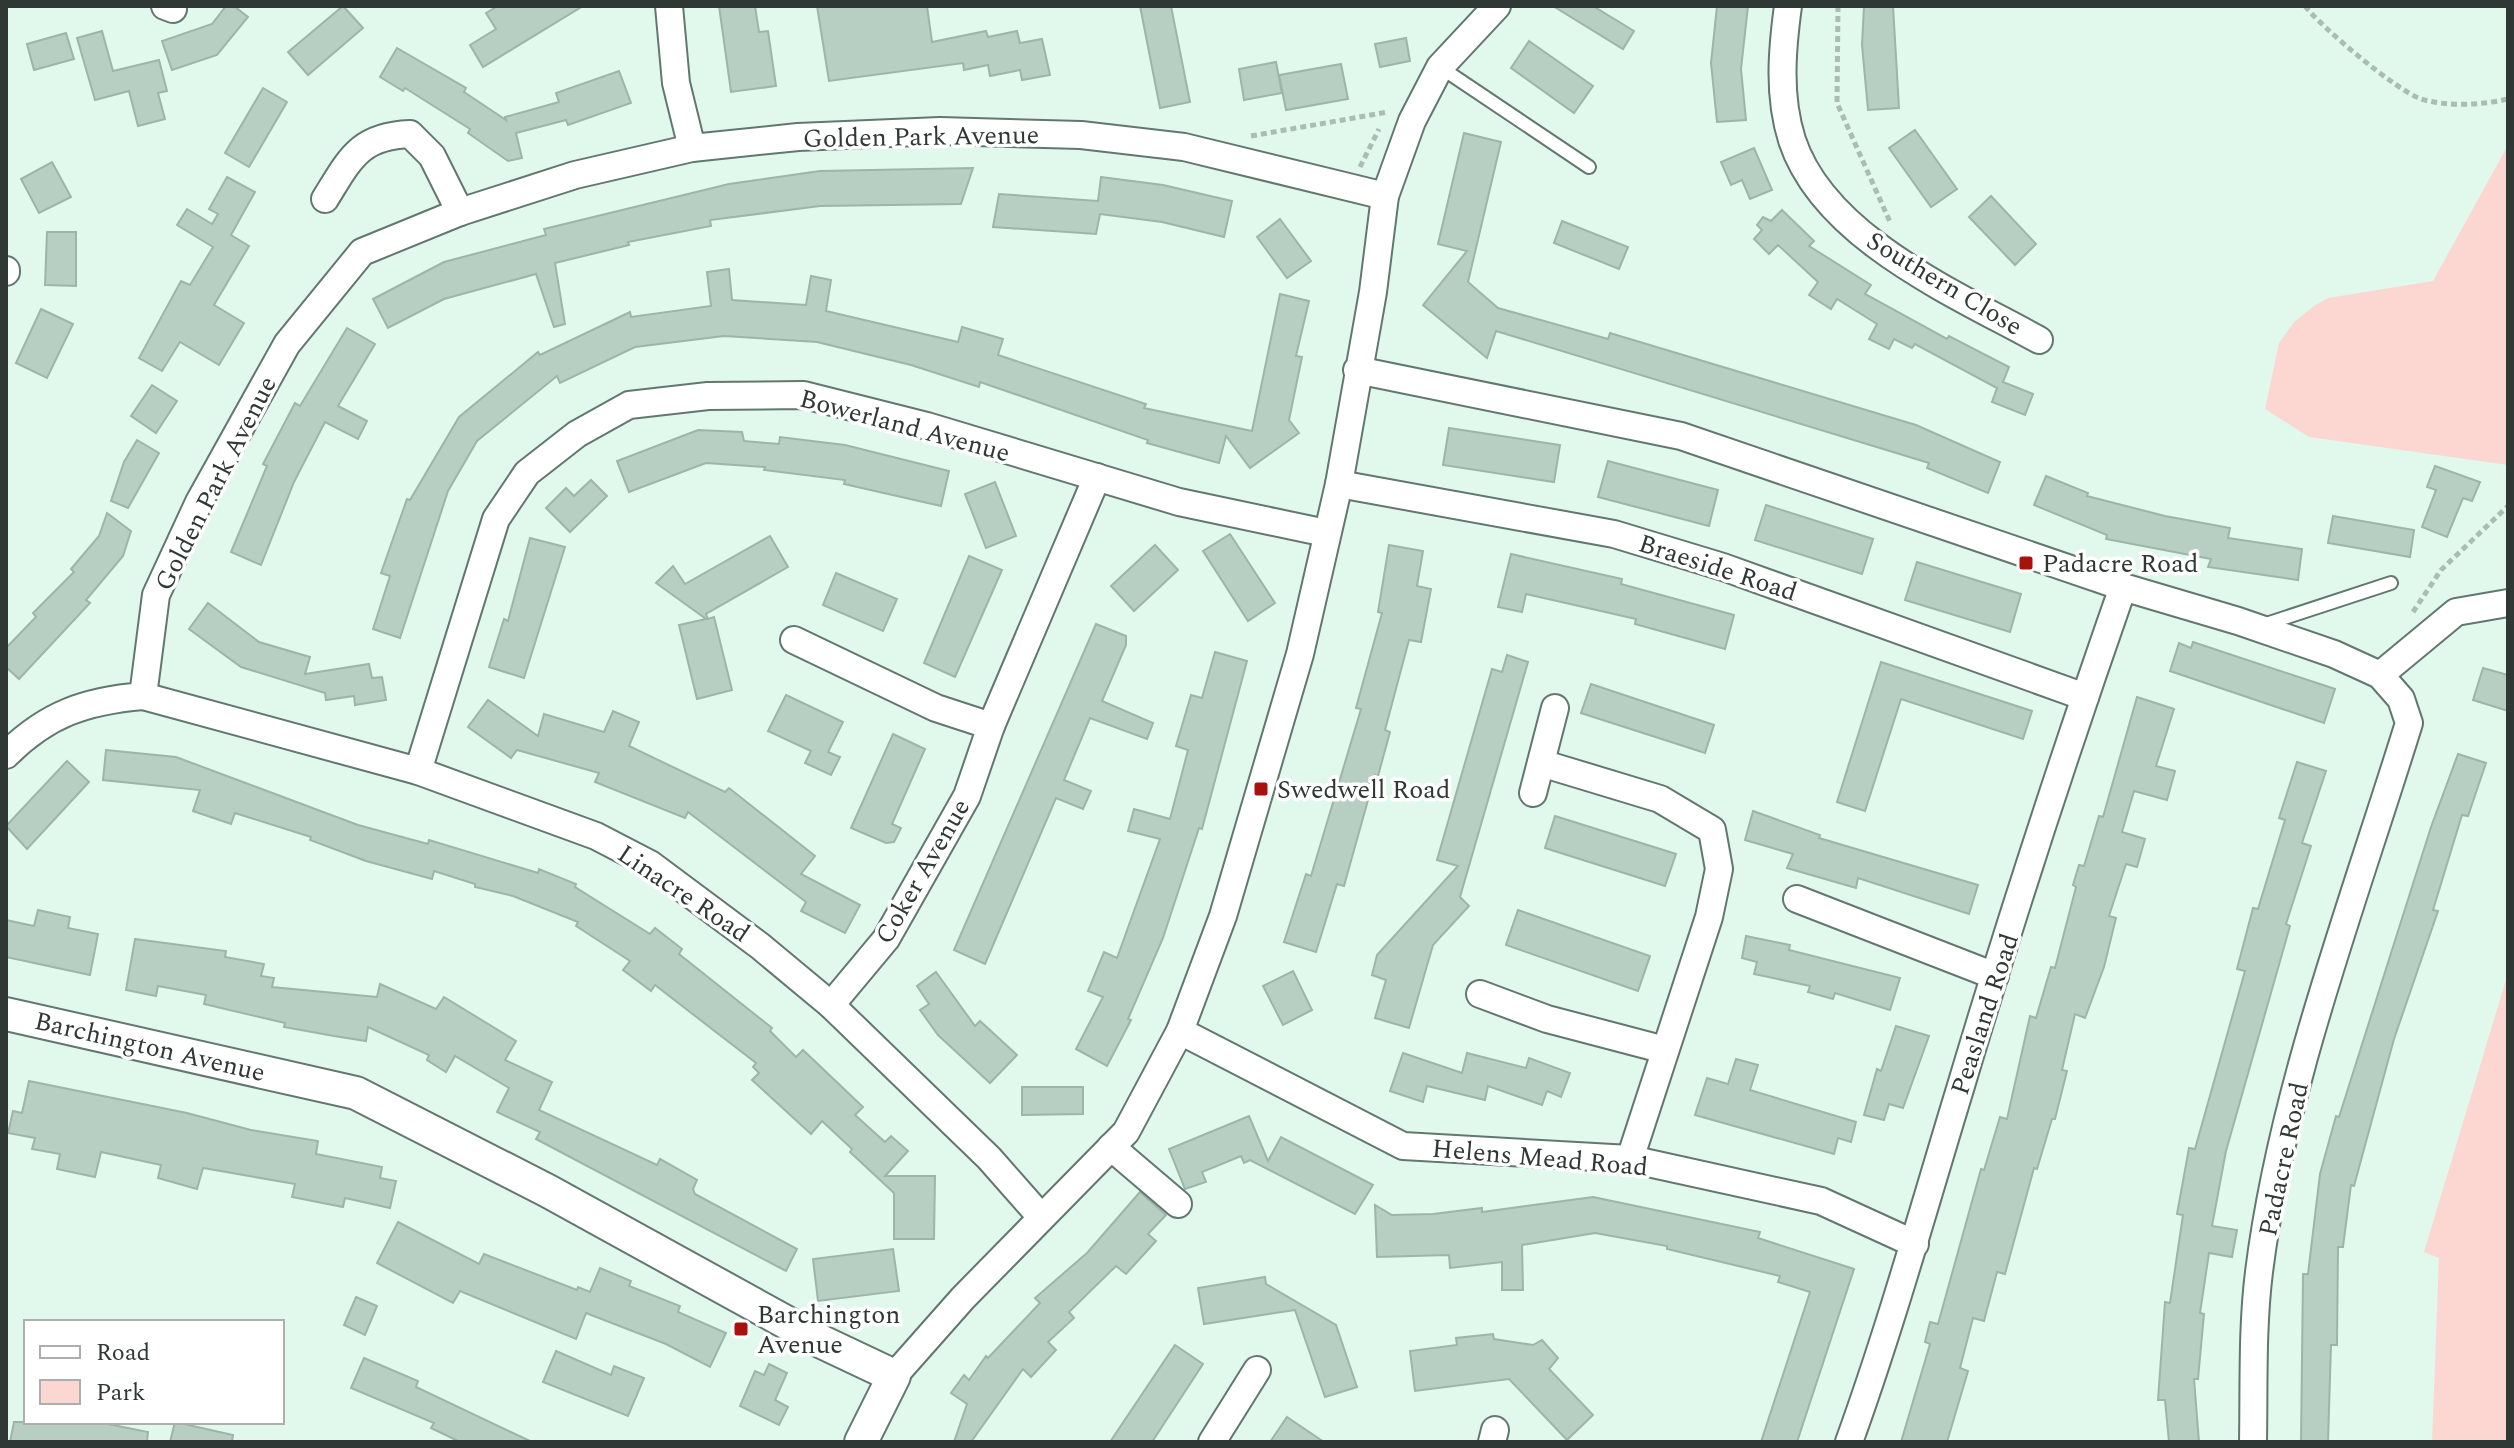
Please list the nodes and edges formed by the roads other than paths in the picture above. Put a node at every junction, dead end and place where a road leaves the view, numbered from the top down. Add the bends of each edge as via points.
1 (669, 6) edge
2 (1497, 6) edge
3 (1788, 6) edge
4 (1440, 67) junction
5 (692, 148) junction
6 (1589, 167) dead end
7 (1385, 196) junction
8 (325, 199) dead end
9 (460, 212) junction
10 (2039, 340) dead end
11 (1357, 370) junction
12 (1097, 477) junction
13 (1339, 484) junction
14 (1326, 533) junction
15 (2391, 583) dead end
16 (2123, 587) junction
17 (2508, 603) edge
18 (2257, 628) junction
19 (794, 640) dead end
20 (2380, 675) junction
21 (143, 696) junction
22 (2085, 697) junction
23 (1555, 708) dead end
24 (991, 726) junction
25 (6, 755) edge
26 (1541, 763) junction
27 (418, 771) junction
28 (1533, 793) dead end
29 (1797, 899) dead end
30 (1995, 976) junction
31 (1480, 994) dead end
32 (831, 1005) junction
33 (6, 1014) edge
34 (1180, 1031) junction
35 (1665, 1050) junction
36 (1111, 1147) junction
37 (1630, 1159) junction
38 (1178, 1204) dead end
39 (1041, 1217) junction
40 (1915, 1244) junction
41 (1257, 1370) dead end
42 (894, 1376) junction
43 (861, 1442) edge
44 (1212, 1442) edge
45 (1849, 1442) edge
46 (2253, 1442) edge

1 - 5 street via 676,83
2 - 4 street
3 - 10 street, Southern Close via 1784,100 1793,142 1823,196 1869,239
4 - 6 lane
4 - 7 street via 1412,121
5 - 7 street, Golden Park Avenue via 940,131 1081,135 1184,147
5 - 9 street, Golden Park Avenue via 575,175
7 - 11 street
8 - 9 street via 365,142 410,134 432,156
9 - 21 street, Golden Park Avenue via 362,252 287,344 199,502 156,595
11 - 13 street
11 - 16 street, Padacre Road via 1681,436
12 - 14 street, Bowerland Avenue via 1179,502
12 - 24 street, Coker Avenue
12 - 27 street, Bowerland Avenue via 804,395 708,396 629,405 577,434 527,473 496,519
13 - 14 street
13 - 22 street, Braeside Road via 1614,534 1723,567
14 - 34 street via 1300,654 1265,774 1223,916
15 - 18 lane
16 - 18 street, Padacre Road
16 - 22 street, Peasland Road
17 - 20 street via 2456,612
18 - 20 street, Padacre Road
19 - 24 street via 936,708
20 - 46 street, Padacre Road via 2401,699 2409,723 2278,1160 2259,1274
21 - 25 street via 106,699 57,715
21 - 27 street, Linacre Road
22 - 30 street, Peasland Road
23 - 26 street
24 - 32 street, Coker Avenue via 967,796 886,939
26 - 28 street
26 - 35 street via 1660,799 1712,830 1719,869 1714,893
27 - 32 street, Linacre Road via 596,836 650,864
29 - 30 street
30 - 40 street, Peasland Road
31 - 35 street via 1547,1019
32 - 39 street, Linacre Road via 989,1158
33 - 42 street, Barchington Avenue via 356,1093
34 - 36 street via 1126,1132
34 - 37 street, Helens Mead Road via 1403,1146
35 - 37 street
36 - 38 street
36 - 39 street
37 - 40 street, Helens Mead Road via 1821,1201
39 - 42 street
40 - 45 street, Peasland Road
41 - 44 street
42 - 43 street

